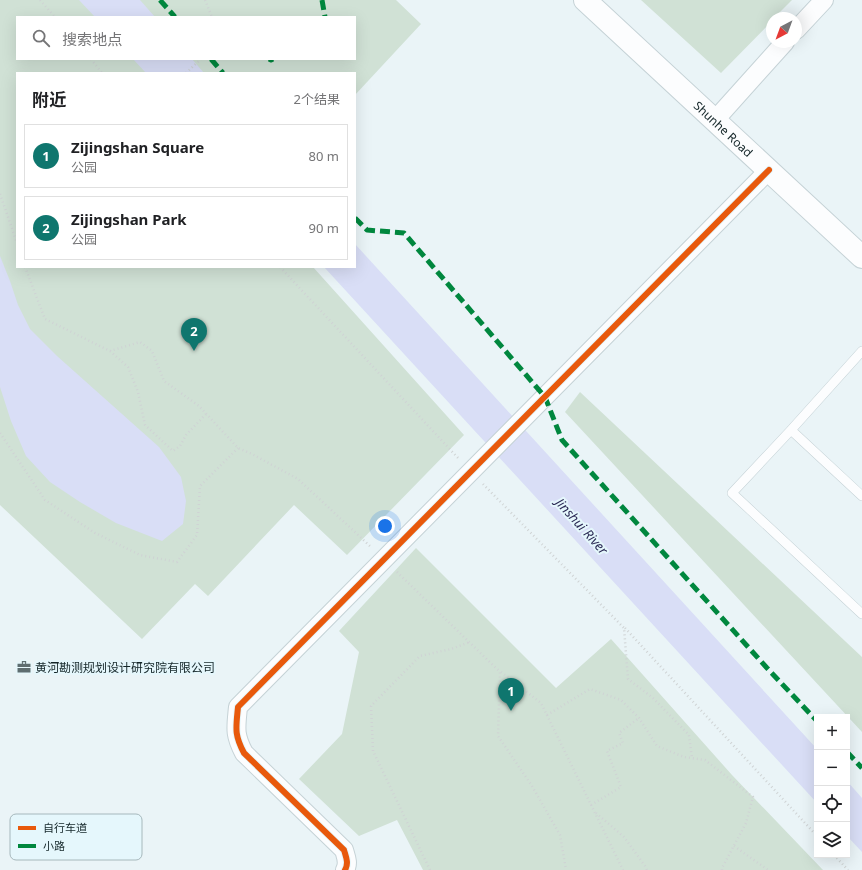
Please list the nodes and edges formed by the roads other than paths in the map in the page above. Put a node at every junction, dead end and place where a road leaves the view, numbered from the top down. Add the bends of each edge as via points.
1 (585, 0) edge
2 (824, 0) edge
3 (802, 24) edge
4 (780, 48) edge
5 (714, 120) junction
6 (769, 170) junction
7 (862, 257) edge
8 (862, 351) edge
9 (791, 430) junction
10 (862, 496) edge
11 (862, 614) edge
12 (345, 870) edge

1 - 5 street, Shunhe Road
2 - 3 street
4 - 5 street
5 - 6 street, Shunhe Road
6 - 7 street, Shunhe Road
6 - 12 street via 238,707 235,730 244,753 344,850 347,858
8 - 9 lane
9 - 10 lane
9 - 11 lane via 732,493

